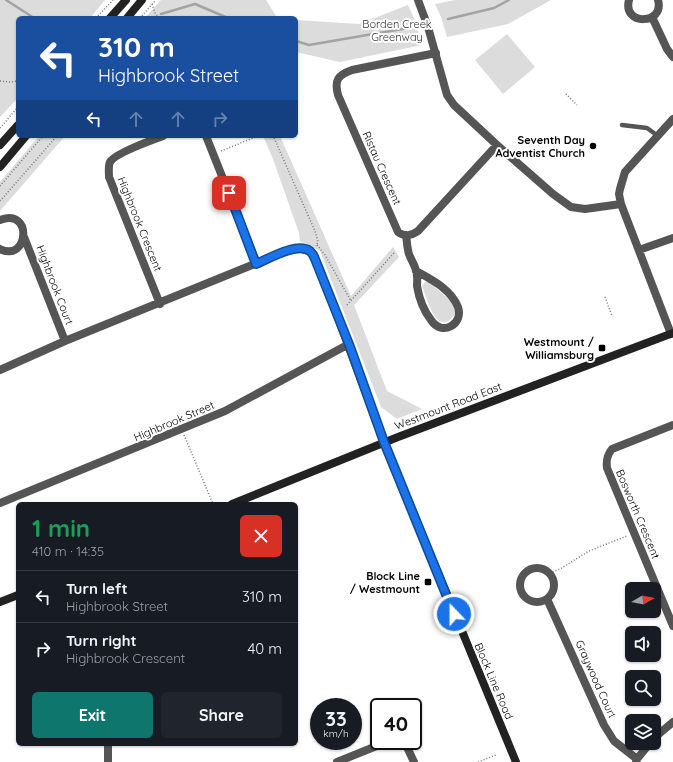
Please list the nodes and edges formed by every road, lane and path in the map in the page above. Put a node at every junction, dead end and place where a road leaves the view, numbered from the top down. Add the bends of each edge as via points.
1 (113, 0) edge
2 (126, 0) edge
3 (142, 0) edge
4 (156, 0) edge
5 (418, 0) edge
6 (629, 0) edge
7 (658, 0) edge
8 (152, 4) junction
9 (98, 16) edge
10 (112, 16) edge
11 (129, 16) edge
12 (142, 16) edge
13 (157, 16) edge
14 (652, 17) junction
15 (436, 53) junction
16 (673, 57) edge
17 (0, 81) edge
18 (16, 82) edge
19 (566, 94) dead end
20 (577, 105) dead end
21 (16, 109) edge
22 (673, 119) edge
23 (622, 125) dead end
24 (16, 126) edge
25 (0, 128) edge
26 (658, 136) junction
27 (24, 138) edge
28 (41, 138) edge
29 (55, 138) edge
30 (158, 138) edge
31 (207, 138) edge
32 (253, 138) edge
33 (274, 138) edge
34 (0, 145) edge
35 (497, 145) junction
36 (221, 151) dead end
37 (0, 167) edge
38 (0, 186) edge
39 (0, 201) edge
40 (621, 204) junction
41 (0, 220) edge
42 (406, 236) junction
43 (24, 237) junction
44 (673, 238) edge
45 (317, 245) junction
46 (0, 249) edge
47 (639, 250) junction
48 (313, 251) junction
49 (394, 253) dead end
50 (256, 264) junction
51 (416, 271) junction
52 (605, 297) dead end
53 (351, 301) junction
54 (160, 304) junction
55 (347, 305) dead end
56 (612, 316) dead end
57 (672, 334) edge
58 (65, 341) junction
59 (349, 344) junction
60 (0, 370) edge
61 (673, 425) edge
62 (182, 430) junction
63 (384, 442) junction
64 (212, 502) edge
65 (237, 502) edge
66 (0, 503) edge
67 (634, 533) junction
68 (550, 573) junction
69 (16, 596) edge
70 (547, 599) junction
71 (0, 602) edge
72 (673, 626) edge
73 (673, 722) edge
74 (661, 732) edge
75 (108, 746) edge
76 (370, 748) edge
77 (408, 750) edge
78 (645, 750) edge
79 (496, 755) dead end
80 (637, 760) edge
81 (108, 762) edge
82 (337, 762) edge
83 (414, 762) edge
84 (478, 762) edge
85 (516, 762) edge

1 - 9 path
2 - 10 main road
3 - 11 main road
4 - 8 path
5 - 15 street
6 - 14 street via 629,9 633,16 644,20
7 - 14 street via 658,8
8 - 12 path
8 - 13 path
14 - 16 street
15 - 35 street via 447,95
15 - 42 street, Ristau Crescent via 352,70 337,80 338,95 398,232
17 - 18 path
19 - 20 path
21 - 25 path
22 - 26 street
23 - 26 lane via 647,128
24 - 34 main road
26 - 40 street via 626,172 619,194
27 - 37 main road
28 - 38 path
29 - 39 path
30 - 54 street, Highbrook Crescent via 119,154 110,161 108,168 109,177
31 - 50 street
32 - 36 path
33 - 45 path via 315,231
35 - 40 street via 571,207 585,209
35 - 42 street via 418,231
40 - 47 street
41 - 43 street, Highbrook Court via 7,218 20,223
42 - 51 street
43 - 46 street, Highbrook Court via 15,249
43 - 58 street, Highbrook Court
44 - 47 street
45 - 48 path
45 - 53 path
47 - 57 street
48 - 50 street via 299,248 289,250
48 - 59 street, Block Line Road
49 - 53 path
50 - 54 street
51 - 51 street via 419,297 431,321 441,328 451,326 459,314 454,300 434,281
52 - 56 path
53 - 55 path
54 - 58 street
57 - 63 main road, Westmount Road East
58 - 60 street
59 - 62 street, Highbrook Street via 225,411
59 - 63 street, Block Line Road
61 - 67 street, Bosworth Crescent via 612,449 606,459 607,468
62 - 64 path
62 - 66 street, Highbrook Street
63 - 65 main road, Westmount Road East
63 - 85 main road, Block Line Road
67 - 68 path via 589,551
67 - 72 street, Bosworth Crescent
68 - 70 street via 554,585 552,594
68 - 70 street via 539,567 533,568 527,570 520,583 522,594 527,599 536,602
69 - 71 main road
70 - 80 street, Graywood Court via 604,725 614,741
73 - 74 street
75 - 81 street
76 - 82 street
77 - 83 street
78 - 80 street
79 - 84 path

